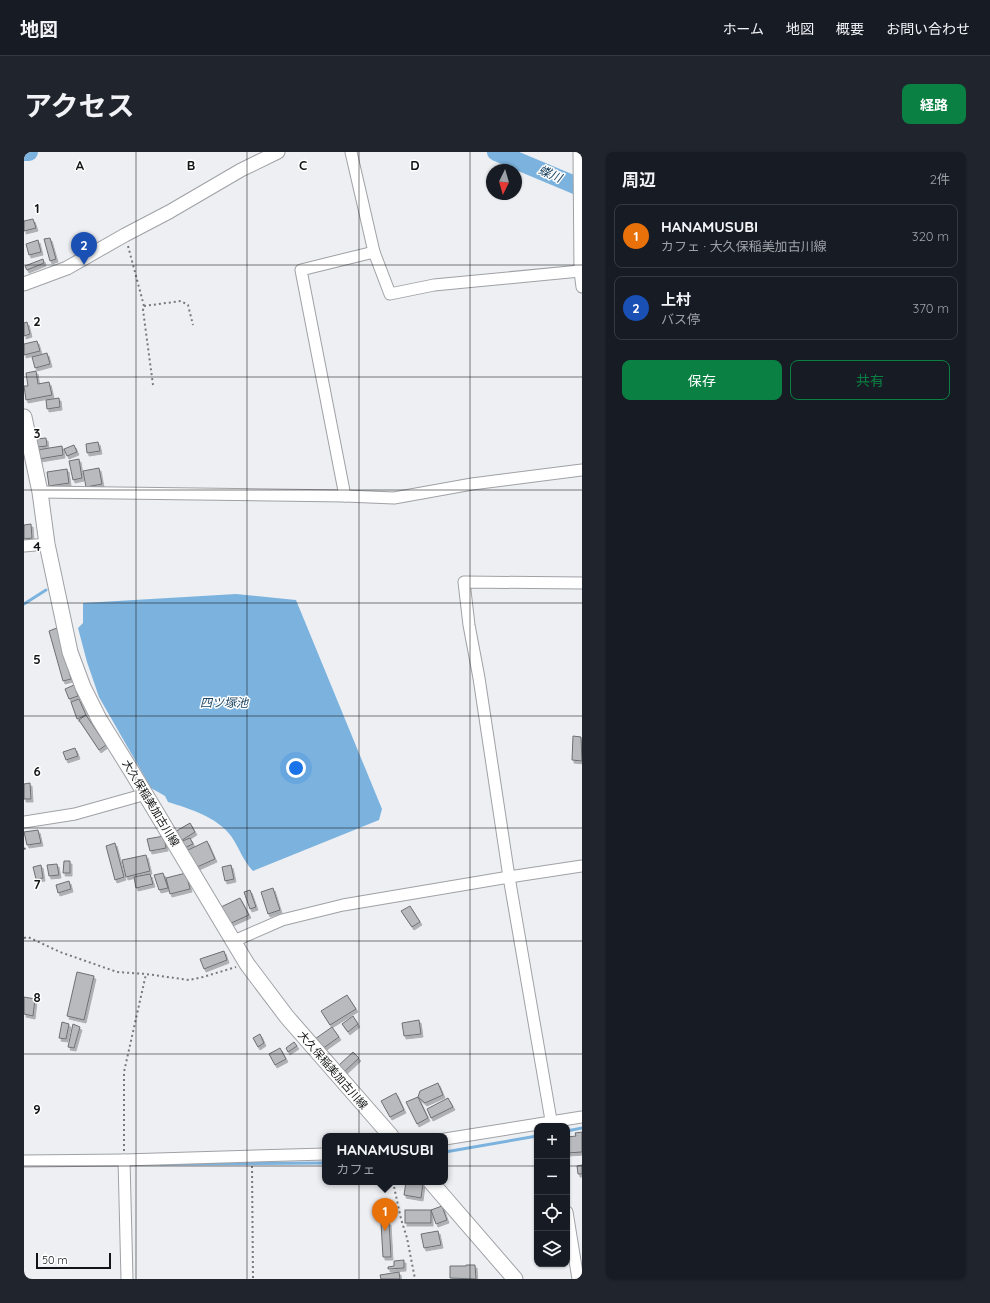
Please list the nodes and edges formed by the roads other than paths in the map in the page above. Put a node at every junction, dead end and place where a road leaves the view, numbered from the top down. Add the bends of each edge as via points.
1 (278, 152) edge
2 (351, 152) edge
3 (579, 152) edge
4 (374, 252) junction
5 (580, 271) junction
6 (24, 284) edge
7 (582, 287) edge
8 (24, 417) edge
9 (582, 470) edge
10 (40, 492) junction
11 (345, 496) junction
12 (47, 544) junction
13 (24, 546) edge
14 (582, 583) edge
15 (146, 794) junction
16 (24, 822) edge
17 (582, 866) edge
18 (509, 877) junction
19 (234, 941) junction
20 (582, 1117) edge
21 (552, 1123) edge
22 (556, 1123) edge
23 (534, 1127) edge
24 (388, 1133) edge
25 (448, 1139) edge
26 (322, 1154) edge
27 (124, 1160) junction
28 (24, 1161) edge
29 (434, 1185) edge
30 (570, 1230) edge
31 (127, 1279) edge
32 (516, 1279) edge
33 (578, 1279) edge

1 - 6 street via 241,170 67,268
2 - 4 street
3 - 5 street
4 - 5 street via 390,294 434,285
4 - 11 street via 301,270
5 - 7 street
8 - 10 main road, 大久保稲美加古川線
9 - 11 street via 472,484 394,498
10 - 11 street
10 - 12 main road, 大久保稲美加古川線
12 - 13 street
12 - 15 main road, 大久保稲美加古川線 via 70,652 83,687 99,720
14 - 18 street via 464,582
15 - 16 street via 75,814
15 - 19 main road, 大久保稲美加古川線
17 - 18 street
18 - 19 street via 343,905 282,920
18 - 21 street
19 - 24 main road, 大久保稲美加古川線 via 247,964 288,1017
20 - 22 street
23 - 25 street
26 - 27 street
27 - 28 street
27 - 31 street
29 - 32 main road
30 - 33 street

